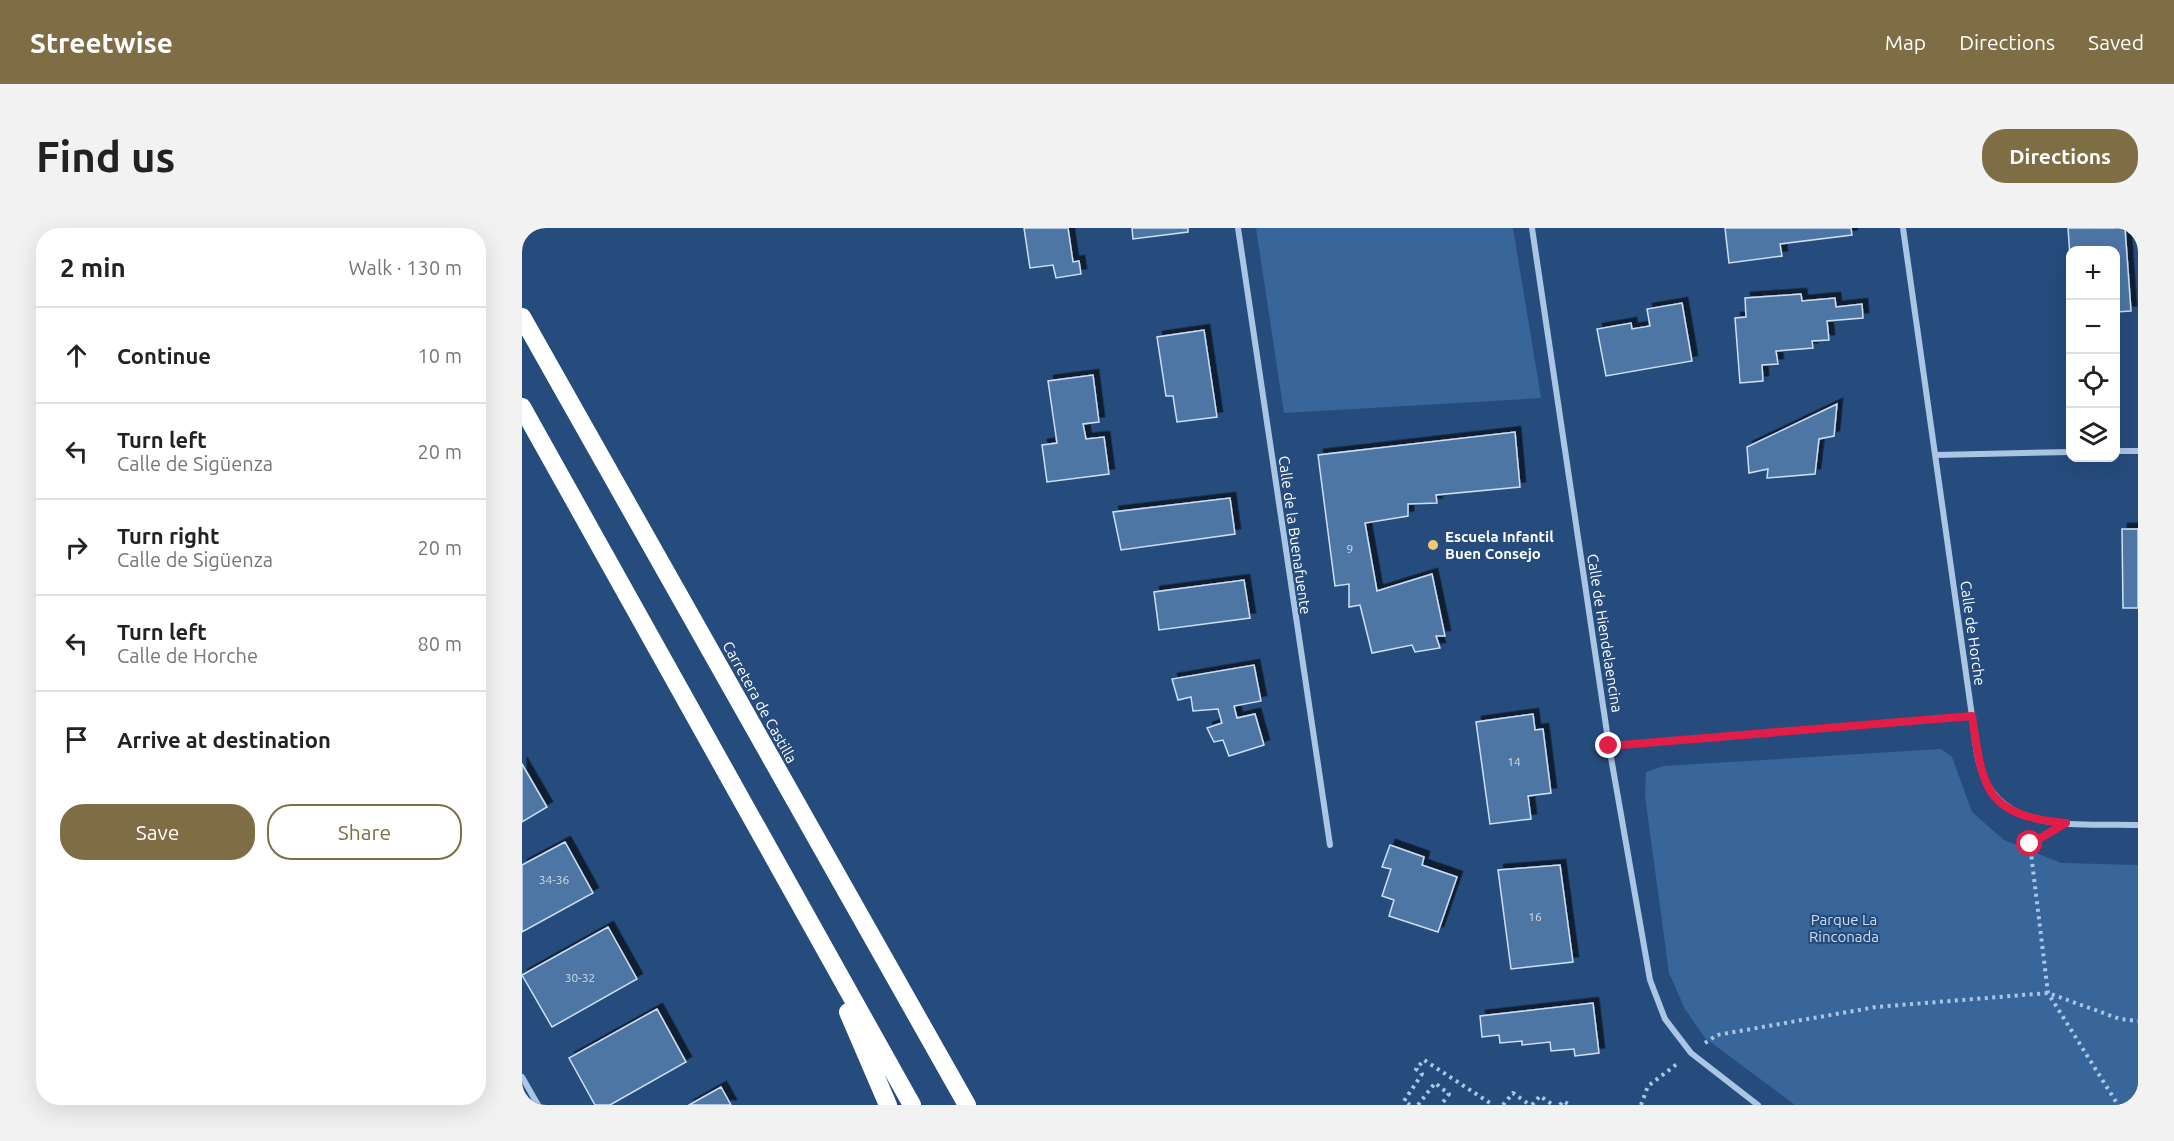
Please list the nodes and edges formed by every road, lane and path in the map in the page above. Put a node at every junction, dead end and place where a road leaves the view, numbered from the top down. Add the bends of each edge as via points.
1 (1238, 228) edge
2 (1532, 228) edge
3 (1903, 228) edge
4 (522, 317) edge
5 (522, 407) edge
6 (2120, 451) edge
7 (2138, 451) edge
8 (2066, 452) edge
9 (1936, 455) junction
10 (1972, 716) junction
11 (1609, 746) junction
12 (2066, 823) junction
13 (2138, 825) edge
14 (1330, 845) dead end
15 (817, 939) junction
16 (2048, 993) junction
17 (2138, 1020) edge
18 (1691, 1053) junction
19 (522, 1077) edge
20 (538, 1105) edge
21 (888, 1105) edge
22 (912, 1105) edge
23 (966, 1105) edge
24 (1410, 1105) edge
25 (1418, 1105) edge
26 (1441, 1105) edge
27 (1493, 1105) edge
28 (1503, 1105) edge
29 (1531, 1105) edge
30 (1553, 1105) edge
31 (1560, 1105) edge
32 (1570, 1105) edge
33 (1641, 1105) edge
34 (1758, 1105) edge
35 (2118, 1105) edge

1 - 14 street, Calle de la Buenafuente
2 - 11 street, Calle de Hiendelaencina
3 - 9 street, Calle de Horche
4 - 23 highway, Carretera de Castilla
5 - 15 highway
6 - 7 street
8 - 9 street
9 - 10 street, Calle de Horche
10 - 11 street
10 - 12 street, Calle de Horche via 1980,767 1992,795 2009,810 2031,820
11 - 18 street, Calle de Hiendelaencina via 1650,980 1665,1019
12 - 13 street, Calle de Horche
12 - 16 path via 2030,844
15 - 21 highway
15 - 22 highway
16 - 17 path via 2120,1019
16 - 18 path via 1876,1007 1796,1020 1718,1035
16 - 35 path
18 - 33 path via 1648,1086
18 - 34 street, Calle de Hiendelaencina
19 - 20 street
24 - 27 path via 1404,1101 1422,1074 1416,1069 1424,1060
25 - 26 path via 1436,1083 1449,1094
28 - 29 path via 1513,1093
29 - 30 path via 1540,1096
31 - 32 path via 1563,1101

